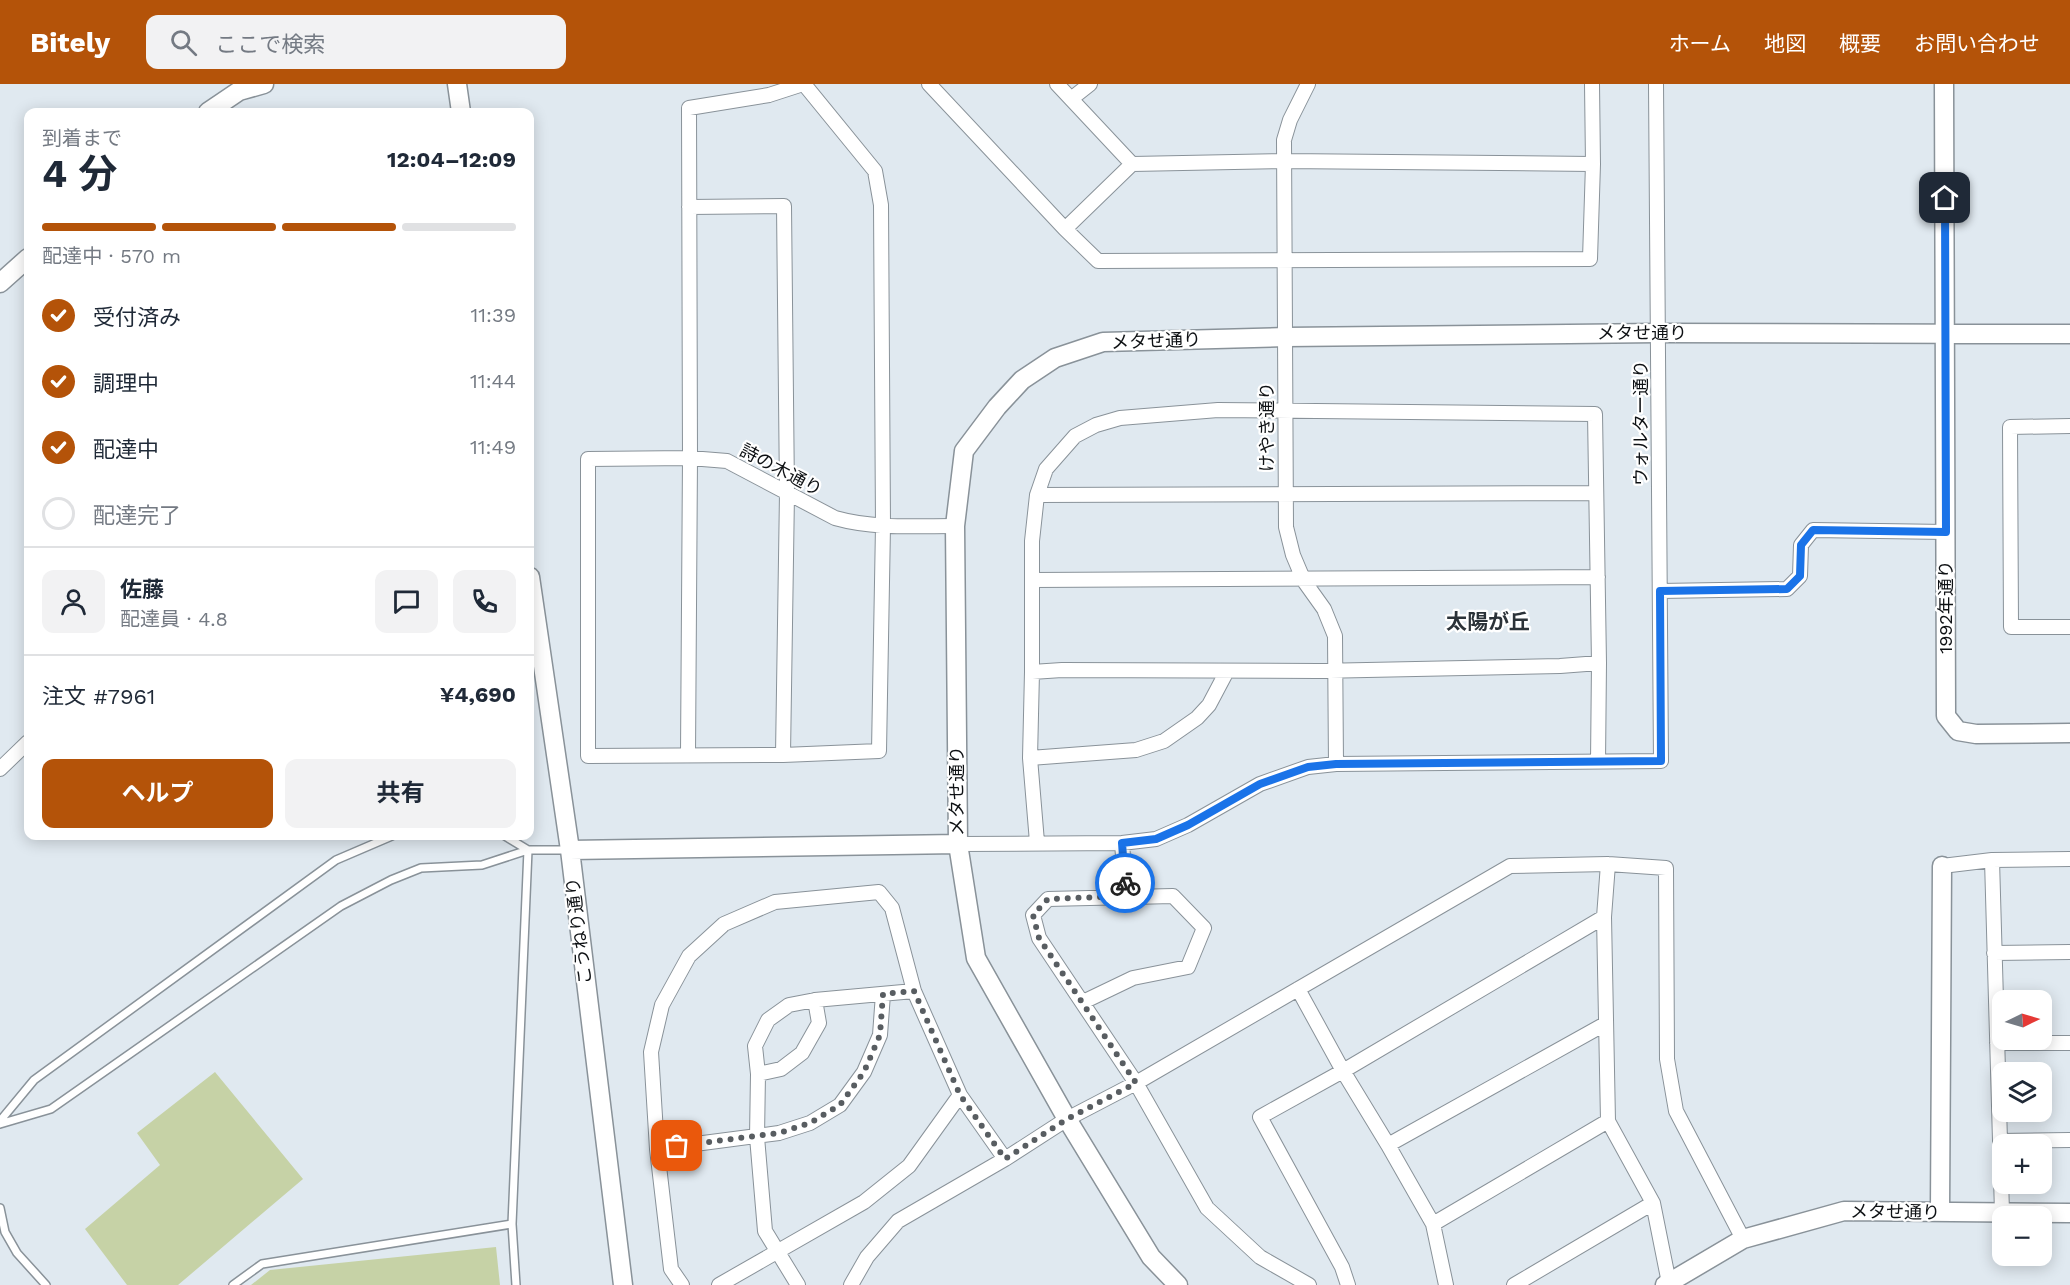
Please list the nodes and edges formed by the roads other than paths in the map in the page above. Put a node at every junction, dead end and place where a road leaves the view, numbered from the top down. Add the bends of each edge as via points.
1 (264, 84) edge
2 (457, 84) edge
3 (803, 84) edge
4 (929, 84) edge
5 (1057, 84) edge
6 (1090, 84) edge
7 (1308, 84) edge
8 (1592, 84) edge
9 (1656, 84) edge
10 (1944, 84) edge
11 (1071, 99) junction
12 (214, 108) edge
13 (460, 108) edge
14 (1284, 161) junction
15 (1132, 164) junction
16 (1593, 164) junction
17 (689, 207) junction
18 (1065, 229) junction
19 (1284, 259) junction
20 (24, 262) edge
21 (0, 283) edge
22 (1658, 333) junction
23 (1946, 334) junction
24 (2070, 334) edge
25 (1286, 337) junction
26 (1286, 410) junction
27 (2070, 426) edge
28 (690, 458) junction
29 (1596, 493) junction
30 (788, 494) junction
31 (1285, 494) junction
32 (1037, 495) junction
33 (883, 526) junction
34 (955, 526) junction
35 (1946, 532) junction
36 (1598, 577) junction
37 (1303, 579) junction
38 (1032, 580) junction
39 (1660, 591) junction
40 (534, 604) edge
41 (2070, 627) edge
42 (1599, 663) junction
43 (1227, 671) junction
44 (1336, 671) junction
45 (1032, 672) junction
46 (2070, 733) edge
47 (24, 746) edge
48 (688, 755) junction
49 (783, 755) junction
50 (1030, 758) junction
51 (1598, 762) junction
52 (1336, 764) junction
53 (0, 769) edge
54 (383, 840) edge
55 (512, 840) edge
56 (1036, 842) junction
57 (1122, 843) junction
58 (957, 844) junction
59 (528, 850) junction
60 (570, 850) junction
61 (2070, 859) edge
62 (1992, 860) junction
63 (1608, 864) junction
64 (1942, 866) joint
65 (1126, 896) junction
66 (1604, 917) junction
67 (2070, 952) edge
68 (1994, 953) junction
69 (1298, 988) junction
70 (1995, 990) edge
71 (914, 991) junction
72 (883, 994) junction
73 (815, 1000) junction
74 (1083, 1002) junction
75 (1605, 1024) junction
76 (2052, 1043) edge
77 (2070, 1043) edge
78 (1997, 1050) edge
79 (1343, 1071) junction
80 (758, 1074) junction
81 (1136, 1083) junction
82 (960, 1095) junction
83 (1067, 1119) junction
84 (1608, 1121) junction
85 (0, 1123) edge
86 (2000, 1134) edge
87 (757, 1137) junction
88 (2052, 1140) edge
89 (2070, 1140) edge
90 (1388, 1145) junction
91 (657, 1149) junction
92 (1005, 1159) junction
93 (1653, 1203) junction
94 (0, 1208) edge
95 (1940, 1212) junction
96 (1992, 1213) edge
97 (2052, 1213) edge
98 (2070, 1213) edge
99 (512, 1224) junction
100 (1433, 1224) junction
101 (1743, 1239) junction
102 (778, 1250) junction
103 (1667, 1284) edge
104 (46, 1285) edge
105 (233, 1285) edge
106 (516, 1285) edge
107 (623, 1285) edge
108 (682, 1285) edge
109 (719, 1285) edge
110 (798, 1285) edge
111 (851, 1285) edge
112 (1178, 1285) edge
113 (1309, 1285) edge
114 (1348, 1285) edge
115 (1446, 1285) edge
116 (1514, 1285) edge

1 - 12 street via 239,91
2 - 13 street
3 - 17 street via 769,95 689,108
3 - 33 street via 875,171 881,205
4 - 18 street
5 - 11 street
6 - 11 street
7 - 14 street, けやき通り via 1290,120 1284,140
8 - 16 street
9 - 22 street, ウォルター通り
10 - 23 street, 1992年通り
11 - 15 street
14 - 15 street
14 - 16 street
14 - 19 street, けやき通り
15 - 18 street
16 - 19 street via 1590,259
17 - 28 street
17 - 30 street via 784,206
18 - 19 street via 1098,261
19 - 25 street, けやき通り
20 - 21 street
22 - 23 street, メタせ通り
22 - 25 street, メタせ通り
22 - 39 street, ウォルター通り
23 - 24 street, メタせ通り
23 - 35 street, 1992年通り
25 - 26 street, けやき通り
25 - 34 street, メタせ通り via 1103,342 1055,358 1022,380 964,451
26 - 29 street via 1595,414
26 - 31 street, けやき通り
26 - 32 street via 1218,410 1120,418 1096,425 1075,436 1046,469
27 - 41 street via 2010,427 2011,627
28 - 30 street, 詩の木通り via 727,461
28 - 48 street
28 - 48 street, 詩の木通り via 588,459 588,756
29 - 31 street
29 - 36 street
30 - 33 street, 詩の木通り via 835,518
30 - 49 street
31 - 32 street
31 - 37 street, けやき通り via 1286,527
32 - 38 street
33 - 34 street, 詩の木通り
33 - 49 street via 879,751
34 - 58 street, メタせ通り
35 - 39 street via 1813,530 1801,545 1800,576 1787,589
35 - 46 street, 1992年通り via 1946,716 1958,731 1976,734
36 - 37 street
36 - 42 street
37 - 38 street
37 - 44 street, けやき通り via 1324,609 1335,636
38 - 45 street
39 - 51 street, ウォルター通り via 1661,761
40 - 60 street, こうねり通り
42 - 44 street
42 - 51 street
43 - 44 street
43 - 45 street
43 - 50 street via 1209,705 1164,741 1136,750
44 - 52 street, けやき通り
45 - 50 street
47 - 53 street
48 - 49 street
50 - 56 street
51 - 52 street
52 - 57 street via 1308,767 1260,784 1156,839
54 - 85 lane via 336,860 33,1080
55 - 59 lane
56 - 57 street
56 - 58 street
57 - 65 street
58 - 60 street
58 - 83 street, メタせ通り via 976,958
59 - 60 lane
59 - 85 lane via 482,865 421,868 391,880 341,906 51,1109
59 - 99 lane
60 - 107 street, こうねり通り
61 - 62 street
62 - 64 street
62 - 68 street
63 - 66 street
63 - 69 street via 1510,866
63 - 101 street via 1666,868 1667,1059 1676,1111
64 - 95 street
65 - 74 street via 1048,899 1033,915 1039,938
65 - 74 street via 1173,896 1204,928 1188,967 1133,978
66 - 75 street
66 - 79 street
67 - 68 street
68 - 70 street
69 - 79 street
69 - 81 street
71 - 72 street
71 - 82 street
71 - 91 street via 892,908 879,892 775,902 724,924 689,956 662,1005 651,1052
72 - 73 street
72 - 87 street via 880,1035 864,1072 840,1105 810,1123
73 - 80 street via 819,1023 802,1053 781,1069
73 - 80 street via 789,1005 768,1020 755,1046
74 - 81 street
75 - 84 street
75 - 90 street
76 - 77 street
78 - 86 street
79 - 90 street
79 - 114 street via 1260,1117 1342,1267
80 - 87 street
81 - 83 street
81 - 113 street via 1207,1208 1260,1257
82 - 92 street
82 - 102 street via 909,1166 864,1202
83 - 92 street
83 - 112 street, メタせ通り via 1151,1257
84 - 93 street
84 - 100 street
87 - 91 street
87 - 102 street via 765,1231
88 - 89 street
90 - 100 street
91 - 108 street via 671,1269
92 - 111 street via 898,1221 867,1257
93 - 103 street
93 - 116 street
94 - 104 lane via 5,1232 17,1253
95 - 96 street, メタせ通り
95 - 101 street, メタせ通り via 1844,1210
97 - 98 street, メタせ通り
99 - 105 lane via 262,1264
99 - 106 lane
100 - 115 street
101 - 103 street, メタせ通り
102 - 109 street
102 - 110 street

